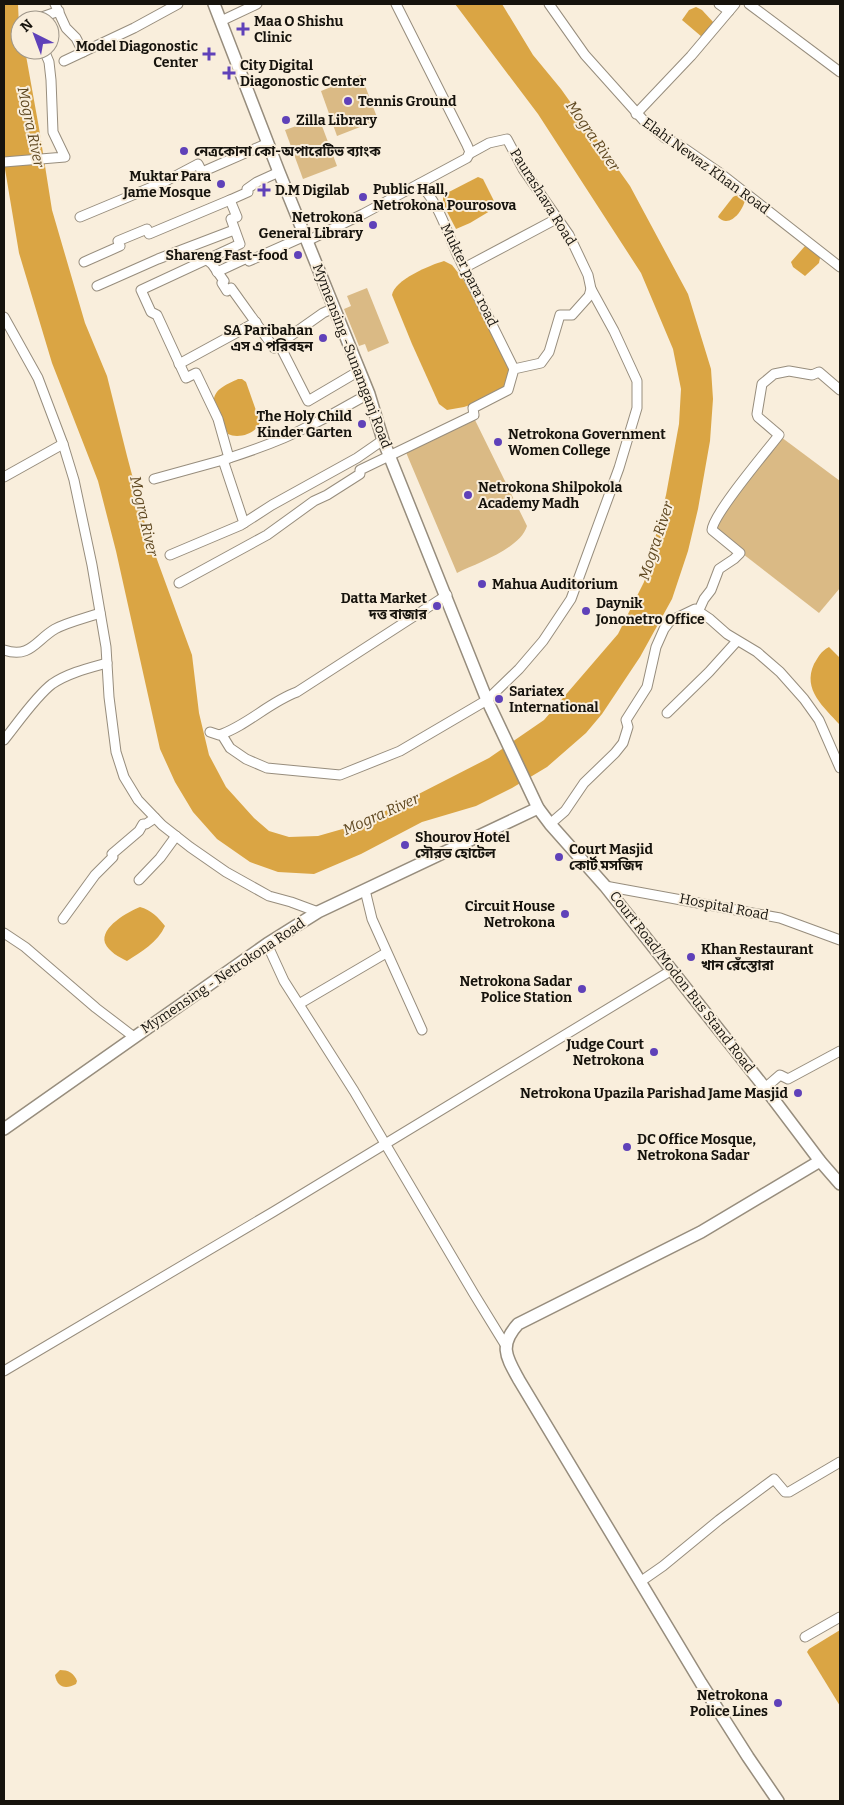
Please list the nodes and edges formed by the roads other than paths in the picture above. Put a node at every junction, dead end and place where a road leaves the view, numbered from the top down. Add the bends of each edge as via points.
1 (178, 4) edge
2 (214, 4) edge
3 (257, 4) edge
4 (396, 4) edge
5 (549, 4) edge
6 (719, 4) edge
7 (749, 4) edge
8 (732, 7) edge
9 (57, 8) edge
10 (220, 21) junction
11 (82, 52) junction
12 (48, 60) edge
13 (64, 62) dead end
14 (840, 72) edge
15 (636, 114) junction
16 (268, 143) junction
17 (469, 154) junction
18 (4, 162) edge
19 (279, 172) junction
20 (419, 184) junction
21 (230, 200) junction
22 (80, 217) dead end
23 (558, 218) junction
24 (234, 230) junction
25 (306, 239) junction
26 (206, 259) junction
27 (84, 262) dead end
28 (840, 267) edge
29 (464, 268) junction
30 (217, 272) junction
31 (97, 286) dead end
32 (591, 289) junction
33 (334, 308) junction
34 (4, 317) edge
35 (256, 322) junction
36 (279, 344) junction
37 (179, 364) junction
38 (514, 369) junction
39 (359, 371) junction
40 (840, 390) edge
41 (368, 394) junction
42 (383, 440) junction
43 (63, 444) junction
44 (390, 455) junction
45 (226, 459) junction
46 (4, 477) edge
47 (154, 479) dead end
48 (244, 523) junction
49 (170, 555) dead end
50 (179, 583) dead end
51 (447, 595) junction
52 (699, 610) junction
53 (100, 613) junction
54 (737, 641) junction
55 (4, 650) edge
56 (107, 663) junction
57 (489, 704) junction
58 (667, 712) dead end
59 (210, 732) dead end
60 (222, 734) junction
61 (4, 740) edge
62 (840, 768) edge
63 (538, 808) junction
64 (155, 818) junction
65 (550, 824) junction
66 (176, 836) junction
67 (139, 880) dead end
68 (605, 886) junction
69 (365, 890) junction
70 (318, 912) junction
71 (63, 919) dead end
72 (4, 933) edge
73 (840, 940) edge
74 (267, 944) junction
75 (386, 953) junction
76 (672, 970) junction
77 (299, 1004) junction
78 (422, 1030) dead end
79 (134, 1037) junction
80 (840, 1051) edge
81 (765, 1088) junction
82 (4, 1129) edge
83 (384, 1144) junction
84 (820, 1161) junction
85 (840, 1184) edge
86 (506, 1346) junction
87 (4, 1371) edge
88 (840, 1462) edge
89 (640, 1582) junction
90 (840, 1616) edge
91 (806, 1637) dead end
92 (778, 1801) edge

1 - 11 street
2 - 10 main road, Mymensing -Sunamganj Road
3 - 10 street
4 - 17 street
5 - 15 street, Elahi Newaz Khan Road via 585,55
6 - 8 street
7 - 14 street
8 - 15 street
9 - 11 street
10 - 16 main road, Mymensing -Sunamganj Road
11 - 13 street
12 - 18 street via 53,132 65,157
15 - 28 street, Elahi Newaz Khan Road via 655,132 678,144 752,197
16 - 19 main road, Mymensing -Sunamganj Road
16 - 22 street via 202,172 198,164
17 - 20 street, Paurashava Road via 468,158
17 - 23 street, Paurashava Road via 489,143 507,139
19 - 21 street
19 - 25 main road, Mymensing -Sunamganj Road
20 - 25 street, Paurashava Road
20 - 29 street, Mukter para road via 436,207
21 - 24 street via 237,217 231,219
21 - 27 street via 149,234 147,229 118,241 120,246
23 - 29 street
23 - 32 street, Paurashava Road via 588,274
24 - 26 street via 240,244
24 - 31 street
25 - 30 street, Paurashava Road via 249,261 247,258
25 - 33 main road, Mymensing -Sunamganj Road
26 - 30 street
26 - 37 street via 141,290 150,312 157,315
29 - 38 street, Mukter para road
30 - 35 street via 227,291 232,288
32 - 38 street via 589,296 572,315 560,315 549,352 541,363
32 - 57 street, Paurashava Road via 637,381 637,408 571,600 543,641
33 - 36 street
33 - 39 main road, Mymensing -Sunamganj Road
34 - 43 street via 38,378
35 - 36 street via 274,348
35 - 37 street
36 - 39 street via 308,401
37 - 45 street via 186,378 196,373 218,419
38 - 44 street via 508,390 473,408 474,415
39 - 41 main road, Mymensing -Sunamganj Road
40 - 52 street via 819,372 812,375 789,371 774,374 762,384 758,418 779,435 713,523 712,530 740,553 719,569
41 - 42 main road, Mymensing -Sunamganj Road
41 - 45 street via 312,425
42 - 44 main road, Mymensing -Sunamganj Road
42 - 48 street
43 - 46 street
43 - 53 street via 74,480
44 - 50 street via 360,470 360,474 314,501 267,535
44 - 51 main road, Mymensing -Sunamganj Road
45 - 47 street
45 - 48 street
48 - 49 street
51 - 57 main road, Mymensing -Sunamganj Road
51 - 60 street via 297,692
52 - 54 street
52 - 65 street via 684,613 664,629 647,687 626,720 628,727 622,743
53 - 55 street via 55,629 34,648 16,653
53 - 56 street
54 - 58 street
54 - 62 street via 780,672 804,699 819,720
56 - 61 street via 52,685
56 - 64 street via 116,752 124,777 138,800
57 - 60 street, Paurashava Road via 400,751 340,775 267,768 230,748
57 - 63 main road, Mymensing -Sunamganj Road
59 - 60 street
63 - 65 main road, Court Road/Modon Bus Stand Road
63 - 69 main road, Mymensing - Netrokona Road
64 - 66 street
64 - 71 street via 142,825 139,832 112,854 113,857 95,875
65 - 68 main road, Court Road/Modon Bus Stand Road
66 - 67 street
66 - 70 street via 226,872 269,896
68 - 73 street, Hospital Road via 780,918
68 - 76 main road, Court Road/Modon Bus Stand Road
69 - 70 main road, Mymensing - Netrokona Road
69 - 75 street via 372,919
70 - 74 main road, Mymensing - Netrokona Road
72 - 79 street
74 - 77 street
74 - 79 main road, Mymensing - Netrokona Road
75 - 77 street
75 - 78 street
76 - 81 main road, Court Road/Modon Bus Stand Road
76 - 83 street
77 - 83 street
79 - 82 main road, Mymensing - Netrokona Road
80 - 81 street via 788,1079 780,1076
81 - 84 main road, Court Road/Modon Bus Stand Road
83 - 86 street
83 - 87 street
84 - 85 main road, Court Road/Modon Bus Stand Road
84 - 86 main road via 701,1232 518,1324
86 - 89 main road via 506,1356 519,1380
88 - 89 street via 789,1492 785,1492 774,1479
89 - 92 main road
90 - 91 street

